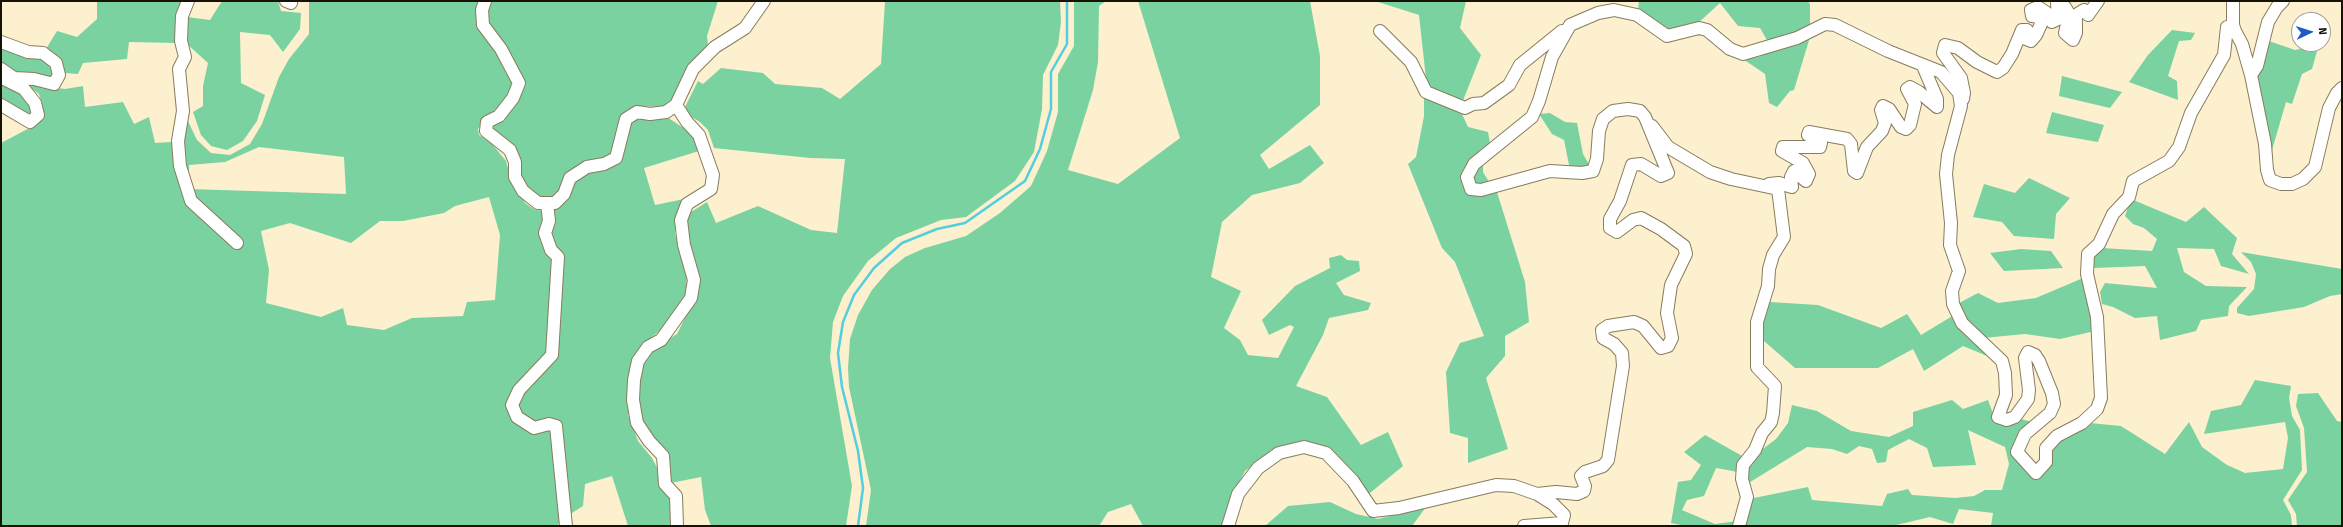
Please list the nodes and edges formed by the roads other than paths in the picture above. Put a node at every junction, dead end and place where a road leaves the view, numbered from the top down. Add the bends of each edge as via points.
1 (188, 1) edge
2 (286, 1) edge
3 (292, 1) edge
4 (485, 1) edge
5 (764, 1) edge
6 (2098, 1) edge
7 (2233, 1) edge
8 (2283, 1) edge
9 (1570, 25) junction
10 (1380, 31) dead end
11 (2235, 31) junction
12 (1, 42) edge
13 (1923, 66) junction
14 (1, 69) edge
15 (2251, 75) junction
16 (1, 78) edge
17 (2342, 88) edge
18 (1, 105) edge
19 (676, 105) junction
20 (1961, 106) junction
21 (1645, 117) junction
22 (1762, 185) junction
23 (547, 203) junction
24 (237, 243) dead end
25 (1537, 494) junction
26 (566, 526) edge
27 (676, 526) edge
28 (1228, 526) edge
29 (1524, 526) edge
30 (1739, 526) edge

1 - 24 street via 182,16 181,41 185,57 179,70 183,111 178,141 180,166 191,201
2 - 3 street
4 - 23 street via 482,10 483,25 501,49 519,83 513,98 499,116 487,122 486,131 510,150 515,162 515,177 523,191 538,203
5 - 19 street via 745,28 715,47 693,69
6 - 20 street via 2088,14 2084,10 2076,15 2076,33 2073,40 2065,33 2069,14 2065,7 2057,2 2058,19 2052,22 2047,13 2038,8 2031,10 2032,16 2040,17 2041,24 2036,35 2031,41 2026,39 2027,30 2022,30 2012,54 1998,72 1977,62 1958,48 1945,45 1943,53 1961,78 1964,93
7 - 11 street
8 - 15 street via 2268,22 2257,66
9 - 10 street via 1520,65 1509,85 1484,103 1472,104 1465,108 1426,92 1410,62
9 - 13 street via 1598,13 1614,10 1637,15 1667,36 1699,28 1707,30 1730,49 1743,54 1797,38 1825,24 1848,30
9 - 21 street via 1552,57 1532,117 1474,164 1467,177 1471,189 1481,190 1550,171 1582,173 1593,170 1603,119 1613,111 1628,109 1640,111
11 - 15 street via 2242,44
11 - 20 street via 2227,27 2224,55 2191,113 2179,147 2169,161 2133,181 2129,197 2113,214 2099,244 2088,254 2087,274 2097,317 2101,398 2097,409 2082,424 2056,436 2046,448 2046,462 2036,473 2017,452 2025,434 2050,413 2054,404 2039,361 2035,355 2028,352 2025,358 2030,390 2028,399 2015,416 2007,420 1998,417 2006,395 2006,373 2002,361 1962,323 1953,304 1952,291 1959,271 1950,245 1952,223 1946,174 1948,155
12 - 14 street via 28,52 43,52 56,63 59,75 54,84 14,78
13 - 20 street via 1941,72 1951,82 1959,93
13 - 22 street via 1937,99 1937,107 1919,92 1910,87 1907,89 1914,104 1910,125 1906,129 1901,127 1889,109 1883,106 1881,110 1885,123 1882,131 1867,147 1857,173 1854,172 1851,144 1847,139 1809,132 1808,136 1821,143 1820,147 1783,147 1782,151 1803,163 1809,174 1806,181 1794,171 1790,176 1792,187 1779,183
15 - 17 street via 2265,144 2267,170 2270,180 2281,184 2292,184 2303,179 2315,167 2330,108
16 - 18 street via 24,89 35,103 38,115 30,122
19 - 23 street via 666,112 637,112 626,119 616,158 604,164 587,167 570,178 564,194 555,203
19 - 27 street via 699,135 713,175 711,189 687,204 681,220 684,245 694,280 690,298 662,340 648,347 638,361 633,400 637,423 663,456 665,484 676,496
21 - 22 street via 1668,147 1691,162 1731,179
21 - 25 street via 1668,173 1661,176 1641,164 1632,165 1620,201 1610,219 1610,228 1617,232 1633,220 1641,218 1684,246 1686,254 1671,285 1667,313 1672,338 1668,346 1661,348 1643,326 1634,322 1608,326 1602,330 1603,338 1614,344 1622,353 1623,366 1608,460 1603,466 1581,476 1585,486 1584,492
22 - 30 street via 1778,189 1784,238 1772,255 1768,286 1757,322 1757,366 1775,386 1771,422 1743,465 1742,479 1747,497
23 - 26 street via 549,221 545,233 551,250 558,257 552,355 519,390 512,405 518,417 534,428 549,424 556,426
25 - 28 street via 1514,486 1496,485 1399,508 1373,511 1353,481 1326,453 1304,447 1279,453 1258,468 1238,494
25 - 29 street via 1564,515 1562,523

